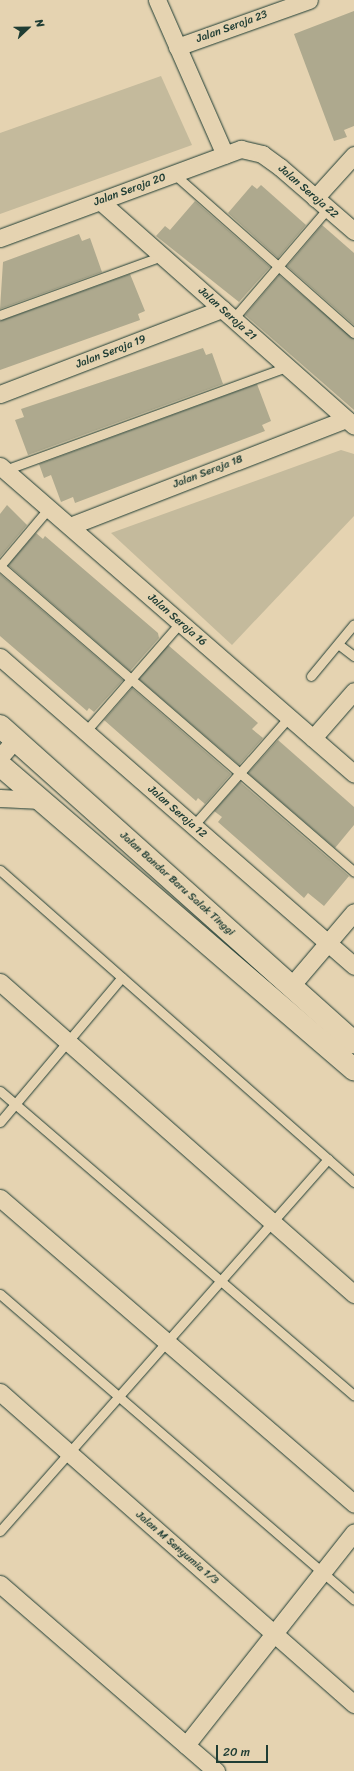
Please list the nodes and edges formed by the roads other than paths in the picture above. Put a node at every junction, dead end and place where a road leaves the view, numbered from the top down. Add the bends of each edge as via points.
1 (157, 0) edge
2 (309, 0) edge
3 (178, 47) junction
4 (262, 154) joint
5 (225, 155) junction
6 (354, 156) edge
7 (174, 174) junction
8 (100, 201) junction
9 (322, 203) junction
10 (354, 231) edge
11 (0, 238) edge
12 (162, 256) junction
13 (278, 266) junction
14 (227, 314) junction
15 (0, 315) edge
16 (354, 333) edge
17 (287, 367) junction
18 (0, 394) edge
19 (350, 423) edge
20 (2, 468) edge
21 (49, 508) junction
22 (70, 526) junction
23 (0, 566) edge
24 (180, 622) junction
25 (354, 624) edge
26 (338, 644) junction
27 (354, 656) edge
28 (0, 658) edge
29 (311, 676) dead end
30 (131, 679) junction
31 (354, 691) edge
32 (289, 717) junction
33 (85, 732) junction
34 (8, 733) edge
35 (313, 738) junction
36 (0, 757) edge
37 (0, 765) edge
38 (240, 773) junction
39 (354, 774) edge
40 (0, 798) edge
41 (41, 800) junction
42 (193, 826) junction
43 (0, 870) edge
44 (354, 872) edge
45 (354, 912) edge
46 (328, 943) junction
47 (354, 966) edge
48 (122, 977) junction
49 (0, 982) edge
50 (291, 986) junction
51 (69, 1040) junction
52 (354, 1043) edge
53 (354, 1070) edge
54 (0, 1091) edge
55 (15, 1104) junction
56 (0, 1122) edge
57 (328, 1159) junction
58 (354, 1182) edge
59 (0, 1198) edge
60 (273, 1222) junction
61 (221, 1281) junction
62 (0, 1294) edge
63 (354, 1294) edge
64 (167, 1342) junction
65 (0, 1392) edge
66 (354, 1395) edge
67 (119, 1397) junction
68 (69, 1453) junction
69 (354, 1504) edge
70 (0, 1531) edge
71 (354, 1532) edge
72 (322, 1572) junction
73 (0, 1584) edge
74 (354, 1600) edge
75 (274, 1634) junction
76 (354, 1704) edge
77 (186, 1744) junction
78 (216, 1771) edge

1 - 3 street
2 - 3 street, Jalan Seroja 23
3 - 5 street
4 - 5 street, Jalan Seroja 20 via 241,149
4 - 9 street, Jalan Seroja 22
5 - 7 street, Jalan Seroja 20
6 - 9 street
7 - 8 street, Jalan Seroja 20
7 - 13 lane
8 - 11 street, Jalan Seroja 20
8 - 12 street, Jalan Seroja 21
9 - 10 street, Jalan Seroja 22
9 - 13 lane
12 - 14 street, Jalan Seroja 21
12 - 15 lane
13 - 14 lane
13 - 16 lane
14 - 17 street, Jalan Seroja 21
14 - 18 street, Jalan Seroja 19
17 - 19 street, Jalan Seroja 21
17 - 20 lane
19 - 22 street, Jalan Seroja 18
20 - 21 street, Jalan Seroja 16
21 - 22 street, Jalan Seroja 16
21 - 23 lane
22 - 24 street, Jalan Seroja 16
23 - 30 lane
24 - 30 lane
24 - 32 street, Jalan Seroja 16
25 - 26 lane
26 - 27 lane
26 - 29 lane
28 - 33 street, Jalan Seroja 12
30 - 33 lane
30 - 38 lane
31 - 35 street
32 - 35 street, Jalan Seroja 16
32 - 38 lane
33 - 42 street, Jalan Seroja 12
34 - 36 street
34 - 50 main road, Jalan Bandar Baru Salak Tinggi
35 - 39 street, Jalan Seroja 16
37 - 41 main road
38 - 42 lane
38 - 44 lane
40 - 41 street
41 - 53 main road
42 - 46 street, Jalan Seroja 12
43 - 48 lane
45 - 46 street
46 - 47 street, Jalan Seroja 12
46 - 50 street
48 - 51 lane
48 - 57 lane
49 - 51 street
50 - 52 main road, Jalan Bandar Baru Salak Tinggi
51 - 55 lane
51 - 60 street
54 - 55 lane
55 - 56 lane
55 - 61 lane
57 - 58 lane
57 - 60 lane
59 - 64 street
60 - 61 lane
60 - 63 street
61 - 64 lane
61 - 66 lane
62 - 67 lane
64 - 67 lane
64 - 69 street
65 - 68 street, Jalan M Senyumia 1/3
67 - 68 lane
67 - 72 lane
68 - 70 lane
68 - 75 street, Jalan M Senyumia 1/3
71 - 72 street
72 - 74 lane
72 - 75 street
73 - 77 street
75 - 76 street, Jalan M Senyumia 1/3
75 - 77 street
77 - 78 street

